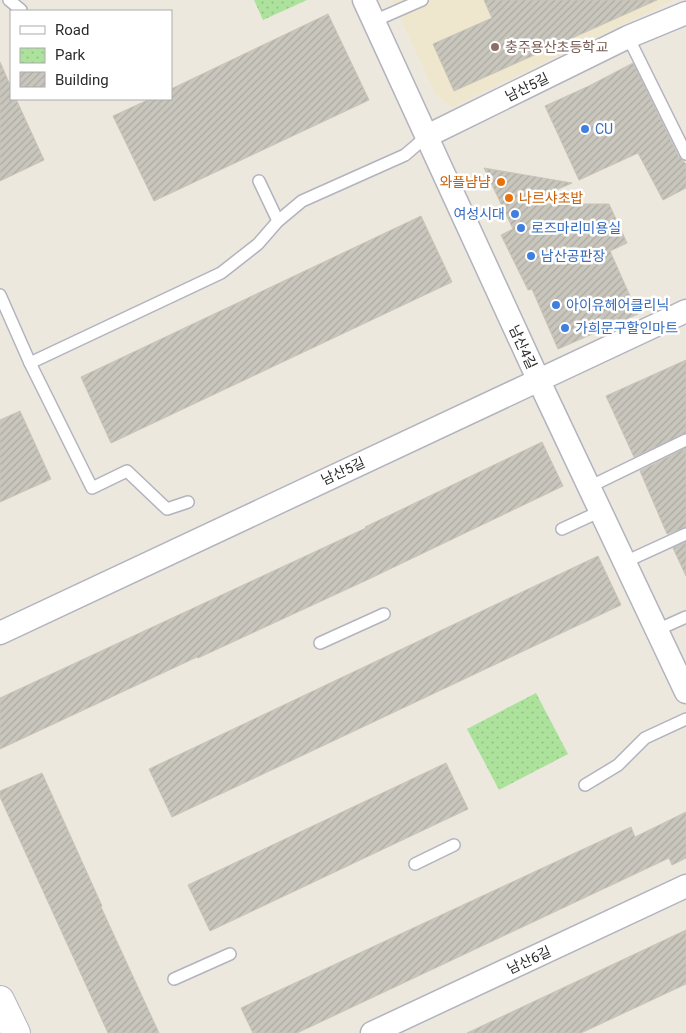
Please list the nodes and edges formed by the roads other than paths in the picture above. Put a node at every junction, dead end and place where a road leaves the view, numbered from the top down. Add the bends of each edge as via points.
1 (9, 0) edge
2 (364, 0) edge
3 (422, 0) edge
4 (21, 10) dead end
5 (686, 13) edge
6 (374, 21) junction
7 (628, 37) junction
8 (427, 136) junction
9 (686, 154) edge
10 (259, 181) dead end
11 (278, 221) junction
12 (0, 295) edge
13 (686, 311) edge
14 (30, 363) junction
15 (538, 379) junction
16 (686, 440) edge
17 (590, 487) junction
18 (188, 502) dead end
19 (600, 511) junction
20 (562, 529) dead end
21 (686, 534) edge
22 (625, 562) junction
23 (384, 614) dead end
24 (686, 617) edge
25 (657, 630) junction
26 (0, 633) edge
27 (320, 643) dead end
28 (686, 692) edge
29 (686, 719) edge
30 (585, 785) dead end
31 (454, 845) dead end
32 (415, 864) dead end
33 (686, 886) edge
34 (230, 954) dead end
35 (174, 979) dead end
36 (0, 1000) edge
37 (16, 1033) edge
38 (372, 1033) edge

1 - 4 lane
2 - 6 street, 남산4길
3 - 6 lane
5 - 7 street, 남산5길
6 - 8 street, 남산4길
7 - 8 street, 남산5길
7 - 9 lane
8 - 11 lane via 405,155 302,202
8 - 15 street, 남산4길
10 - 11 lane
11 - 14 lane via 258,244 220,273
12 - 14 lane
13 - 15 street, 남산5길
14 - 18 lane via 92,488 127,471 167,509
15 - 17 street, 남산4길
15 - 26 street, 남산5길
16 - 17 lane
17 - 19 street, 남산4길
19 - 20 lane
19 - 22 street, 남산4길
21 - 22 lane
22 - 25 street, 남산4길
23 - 27 lane
24 - 25 lane
25 - 28 street, 남산4길
29 - 30 lane via 645,738 618,765
31 - 32 lane
33 - 38 street, 남산6길
34 - 35 lane
36 - 37 street

